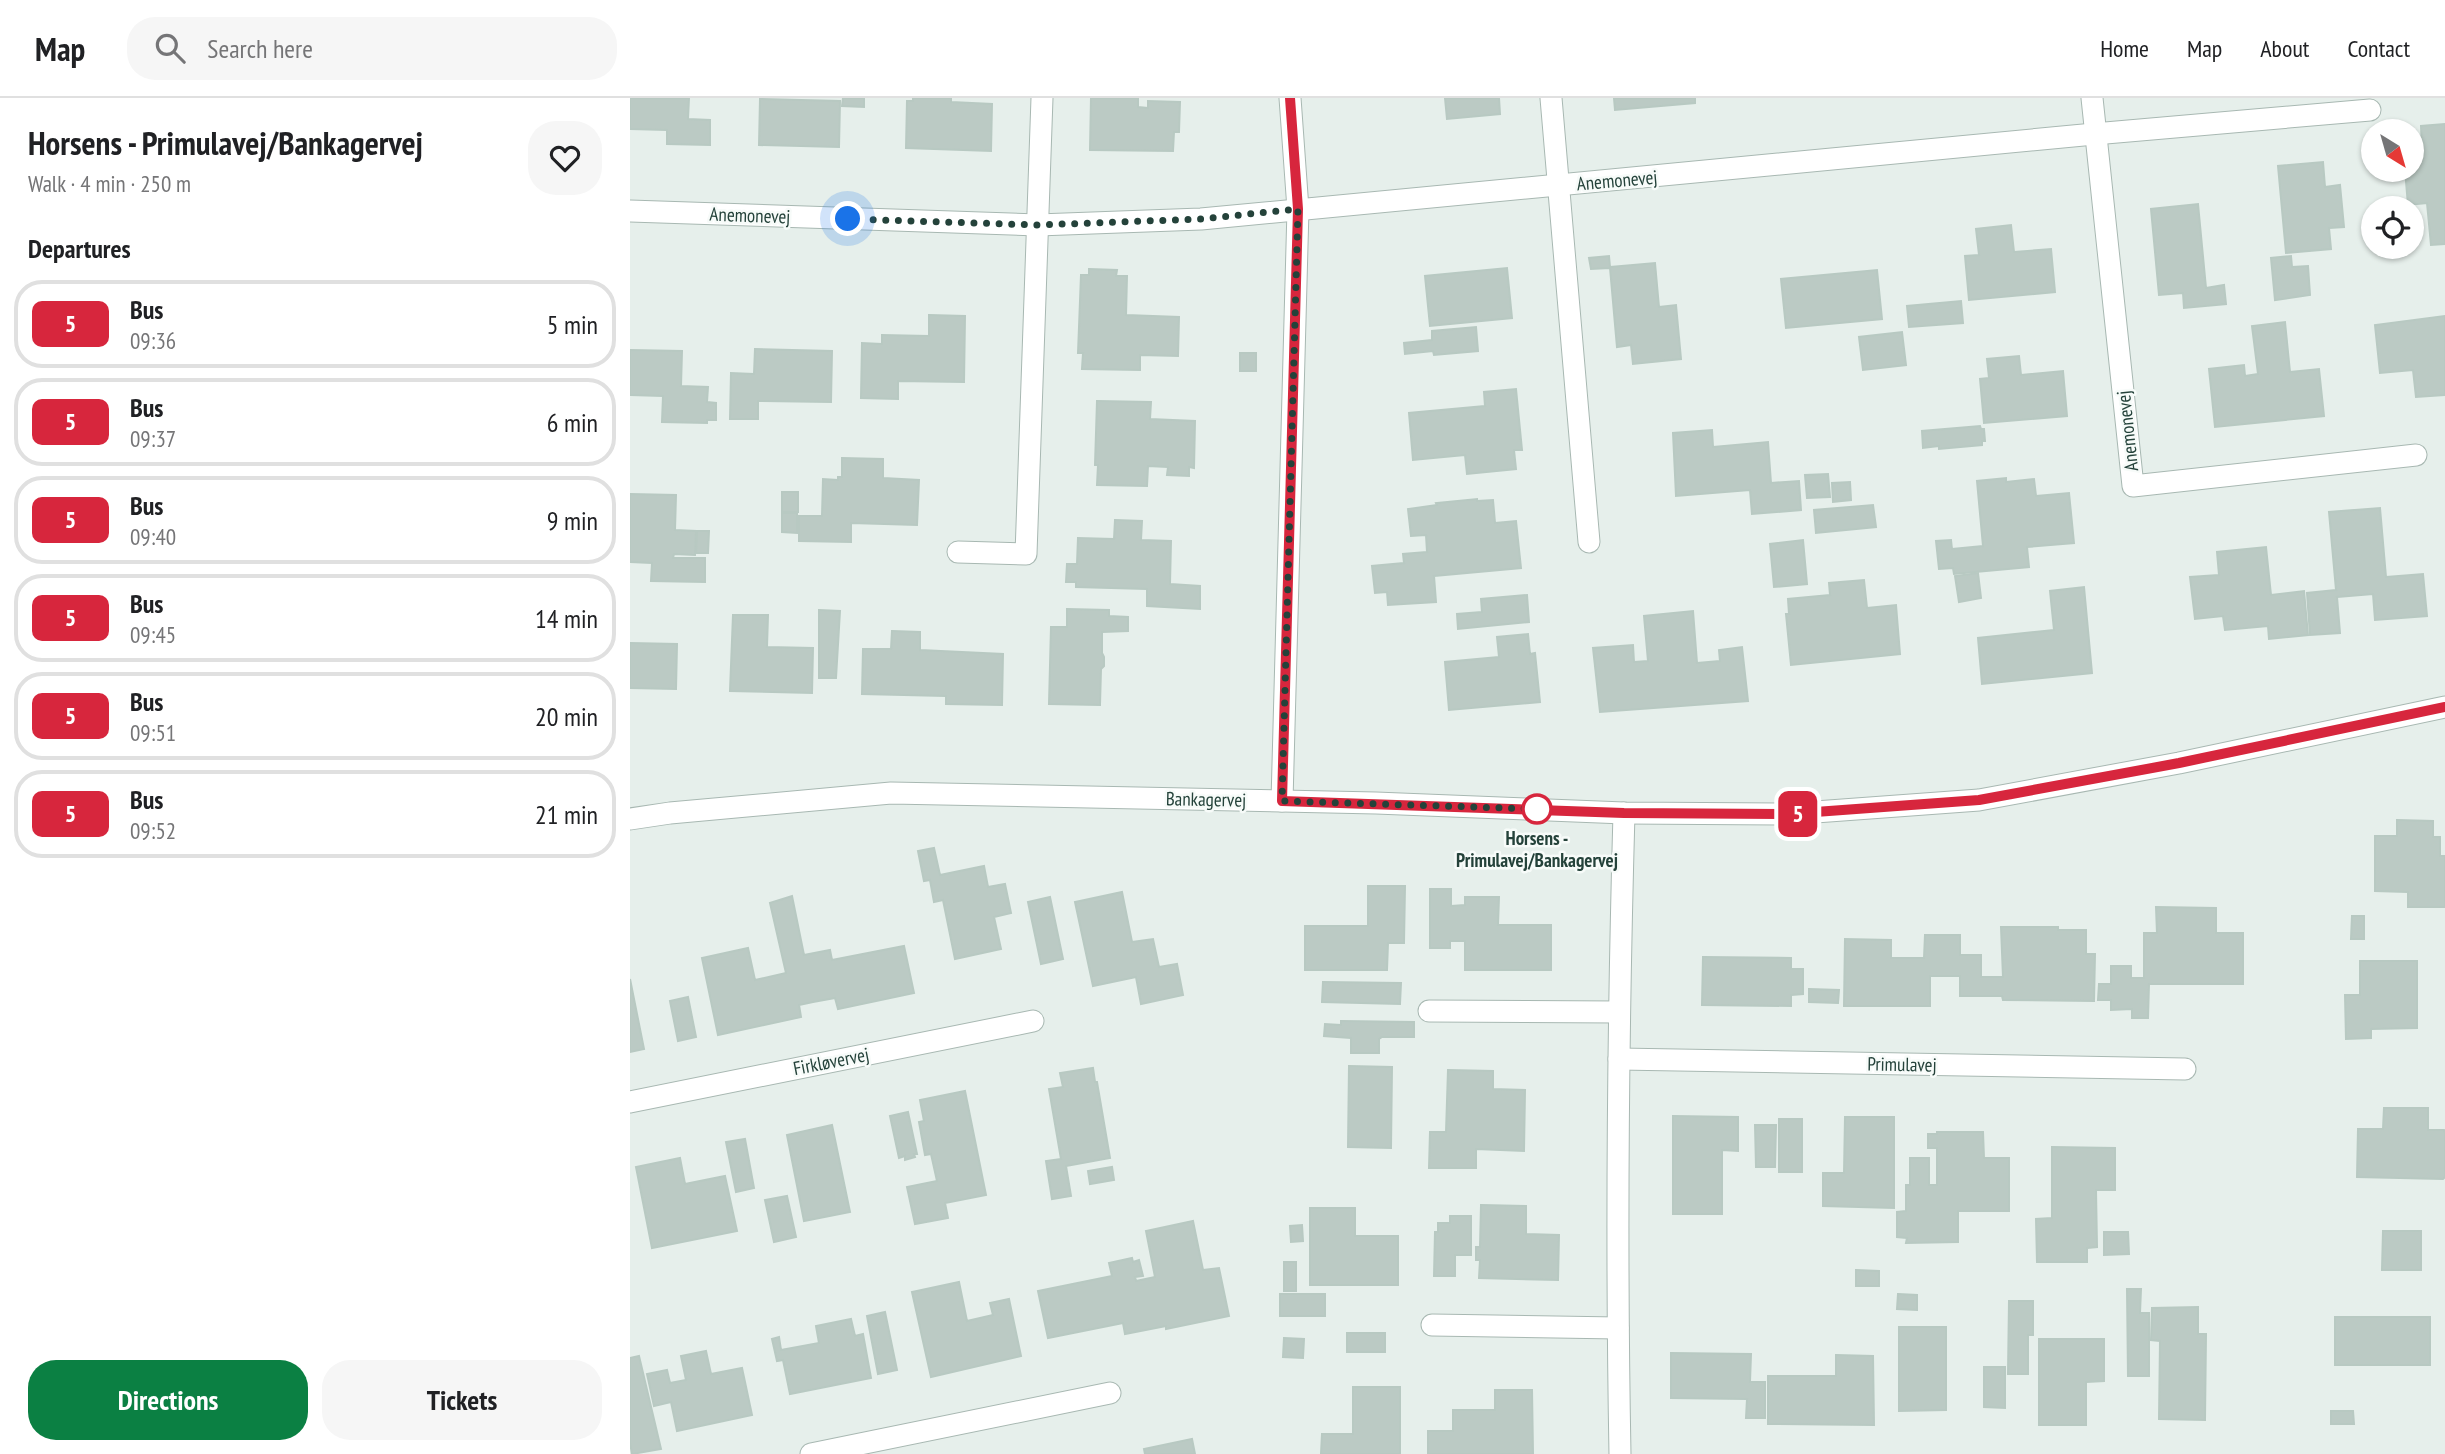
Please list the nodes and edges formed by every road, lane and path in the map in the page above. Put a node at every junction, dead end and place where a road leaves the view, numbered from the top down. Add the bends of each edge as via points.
1 (1042, 98) edge
2 (1290, 98) edge
3 (1551, 98) edge
4 (2092, 98) edge
5 (2370, 110) dead end
6 (2094, 134) junction
7 (1559, 186) junction
8 (1298, 209) junction
9 (630, 211) edge
10 (1038, 225) junction
11 (2416, 455) dead end
12 (1589, 542) dead end
13 (958, 552) dead end
14 (2445, 707) edge
15 (1282, 801) junction
16 (1624, 813) junction
17 (630, 819) edge
18 (1429, 1011) dead end
19 (1619, 1012) junction
20 (1033, 1021) dead end
21 (1619, 1059) junction
22 (2185, 1069) dead end
23 (630, 1102) edge
24 (1432, 1325) dead end
25 (1618, 1328) junction
26 (1110, 1392) dead end
27 (811, 1454) edge
28 (1620, 1454) edge

1 - 10 street
2 - 8 street
3 - 7 street, Anemonevej
4 - 6 street, Anemonevej
5 - 6 street, Anemonevej
6 - 7 street, Anemonevej
6 - 11 street, Anemonevej via 2133,486
7 - 8 street, Anemonevej
7 - 12 street, Anemonevej
8 - 10 street, Anemonevej via 1201,219
8 - 15 street
9 - 10 street, Anemonevej
10 - 13 street via 1026,554
14 - 16 street, Bankagervej via 1979,800 1788,814
15 - 16 street, Bankagervej
15 - 17 street, Bankagervej via 891,793
16 - 19 street
18 - 19 street
19 - 21 street
20 - 23 street, Firkløvervej
21 - 22 street, Primulavej
21 - 25 street
24 - 25 street
25 - 28 street
26 - 27 street

